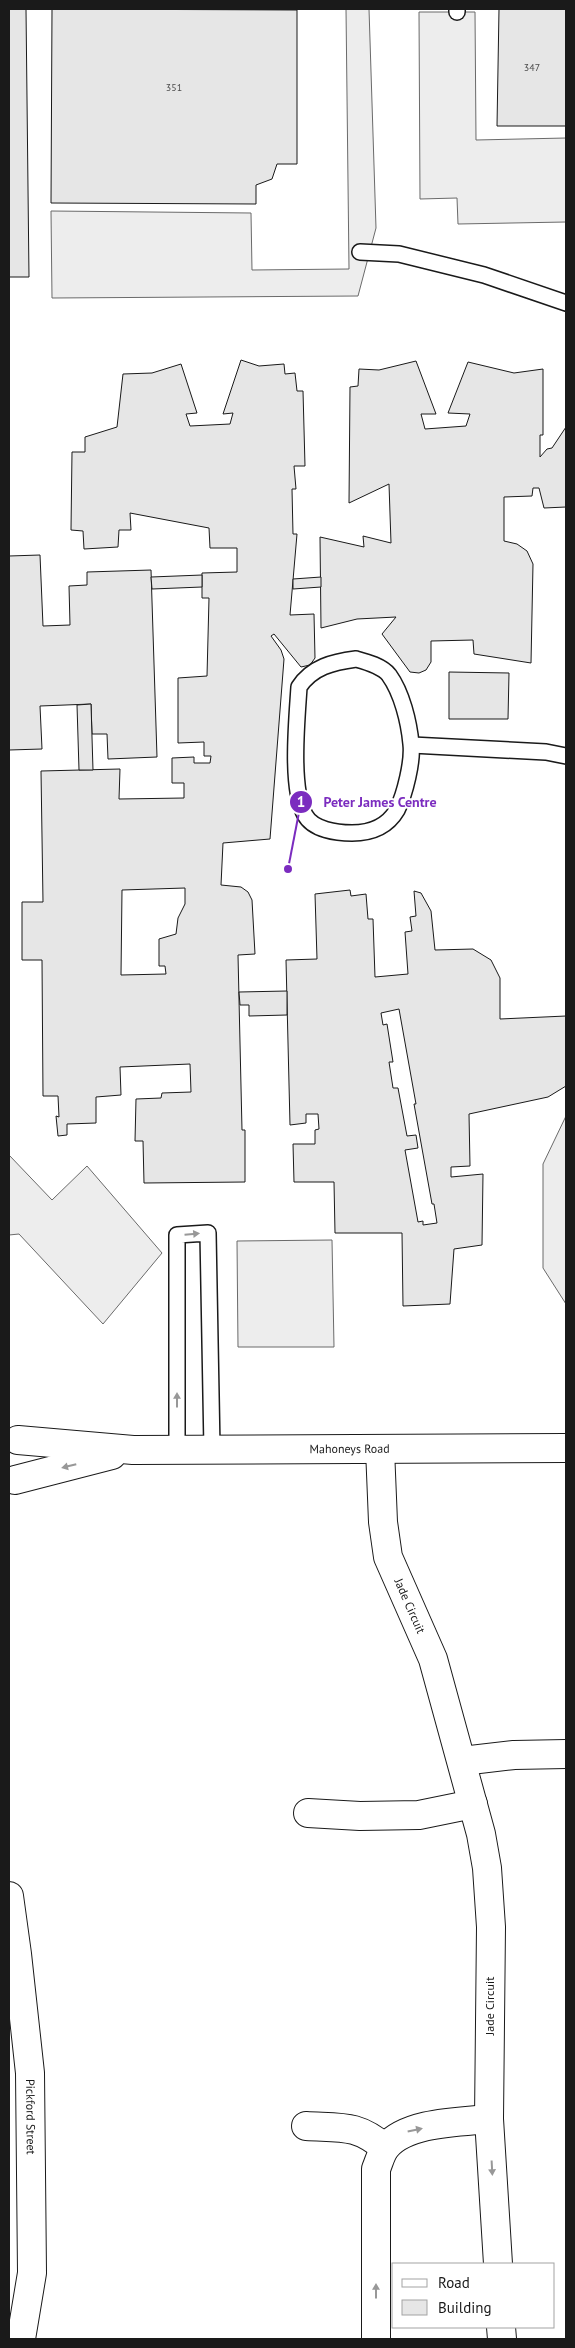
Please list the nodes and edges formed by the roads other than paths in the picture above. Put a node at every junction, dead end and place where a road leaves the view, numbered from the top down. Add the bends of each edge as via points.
1 (360, 252) dead end
2 (566, 303) edge
3 (412, 745) junction
4 (566, 756) edge
5 (13, 1436) edge
6 (566, 1448) edge
7 (177, 1449) junction
8 (212, 1449) junction
9 (380, 1449) junction
10 (133, 1450) junction
11 (12, 1482) edge
12 (566, 1754) edge
13 (462, 1761) junction
14 (473, 1804) junction
15 (308, 1813) dead end
16 (9, 1896) edge
17 (489, 2119) junction
18 (306, 2126) dead end
19 (385, 2148) junction
20 (498, 2263) edge
21 (21, 2339) edge
22 (376, 2339) edge

1 - 2 lane via 399,254 484,275
3 - 3 lane via 405,789 396,811 381,827 364,833 341,833 320,828 305,816 297,793 297,721 299,687 307,675 334,662 356,659 389,674 401,700
3 - 4 lane via 546,752
5 - 10 street, Mahoneys Road
5 - 11 street via 24,1456 20,1473
6 - 9 street, Mahoneys Road
7 - 8 street, Mahoneys Road
7 -> 8 lane via 177,1235 208,1233
7 - 10 street, Mahoneys Road
8 - 9 street, Mahoneys Road
9 - 13 street, Jade Circuit via 388,1557 433,1659
10 -> 11 street, Mahoneys Road
12 - 13 street
13 - 14 street, Jade Circuit
14 - 15 street via 419,1815
14 - 17 street, Jade Circuit via 487,1868 491,1927
16 - 21 street, Pickford Street via 30,2073 32,2273
19 -> 17 street via 404,2132 446,2123
17 -> 20 street, Jade Circuit
18 - 19 street via 349,2128 369,2134
22 -> 19 street via 376,2168

